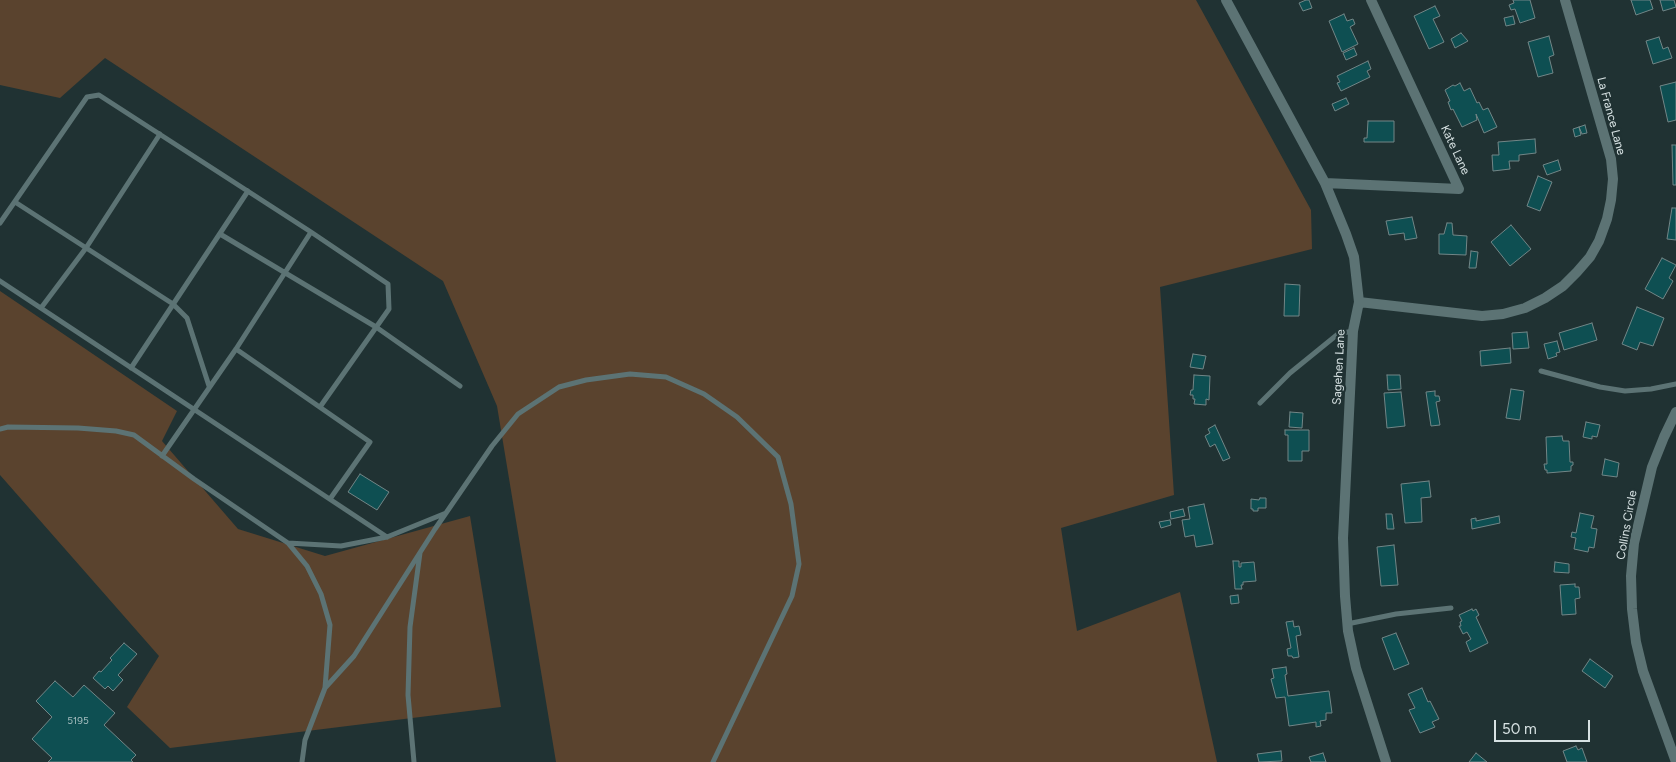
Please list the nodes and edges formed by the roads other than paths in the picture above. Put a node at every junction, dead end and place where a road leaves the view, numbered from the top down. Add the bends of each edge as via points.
1 (1226, 0) edge
2 (1371, 0) edge
3 (1565, 0) edge
4 (160, 134) junction
5 (1325, 183) junction
6 (248, 191) junction
7 (15, 202) junction
8 (0, 223) edge
9 (311, 232) junction
10 (220, 234) junction
11 (86, 248) junction
12 (284, 273) junction
13 (0, 281) edge
14 (1359, 302) junction
15 (173, 304) junction
16 (42, 308) junction
17 (376, 327) junction
18 (1353, 331) junction
19 (236, 349) junction
20 (131, 368) junction
21 (1541, 371) dead end
22 (1676, 384) edge
23 (210, 386) junction
24 (460, 386) dead end
25 (1260, 403) dead end
26 (320, 407) junction
27 (193, 408) junction
28 (1676, 412) edge
29 (0, 429) edge
30 (162, 456) junction
31 (330, 499) junction
32 (446, 512) junction
33 (387, 537) junction
34 (288, 543) junction
35 (421, 550) junction
36 (1451, 608) dead end
37 (1348, 624) junction
38 (325, 688) junction
39 (302, 762) edge
40 (414, 762) edge
41 (713, 762) edge
42 (1386, 762) edge
43 (1676, 762) edge

1 - 5 street, Sagehen Lane
2 - 5 street, Kate Lane via 1459,189
3 - 14 street, La France Lane via 1611,159 1613,179 1612,200 1599,241 1590,257 1563,286 1545,298 1504,314 1482,316
4 - 6 lane
4 - 7 lane via 99,95 87,97
4 - 11 lane
5 - 14 street, Sagehen Lane via 1354,257
6 - 9 lane
6 - 10 lane
7 - 8 lane
7 - 11 lane
9 - 12 lane
9 - 17 lane via 388,284 389,308
10 - 12 lane
10 - 15 lane
11 - 15 lane
11 - 16 lane
12 - 17 lane
12 - 19 lane
13 - 16 lane
14 - 18 street, Sagehen Lane
15 - 20 lane
15 - 23 lane via 186,318
16 - 20 lane
17 - 24 lane
17 - 26 lane
18 - 25 lane via 1338,334 1290,373
18 - 37 street, Sagehen Lane via 1343,538
19 - 23 lane
19 - 26 lane
20 - 27 lane
21 - 22 lane via 1600,388 1626,391
23 - 27 lane
26 - 31 lane via 370,442
27 - 30 lane
27 - 31 lane
28 - 43 street, Collins Circle via 1652,467 1634,543 1631,576 1636,642 1643,671
29 - 30 lane via 116,431 134,434
30 - 34 lane
31 - 33 lane
32 - 33 lane
32 - 35 lane
32 - 41 lane via 518,414 559,387 630,374 666,377 704,394 752,430 778,457 791,504 799,564 792,596
33 - 34 lane via 341,546
34 - 38 lane via 306,566 321,594 330,624
35 - 38 lane via 354,656
35 - 40 lane via 410,627 408,695
36 - 37 lane via 1396,614
37 - 42 street, Sagehen Lane via 1356,668
38 - 39 lane via 305,740

